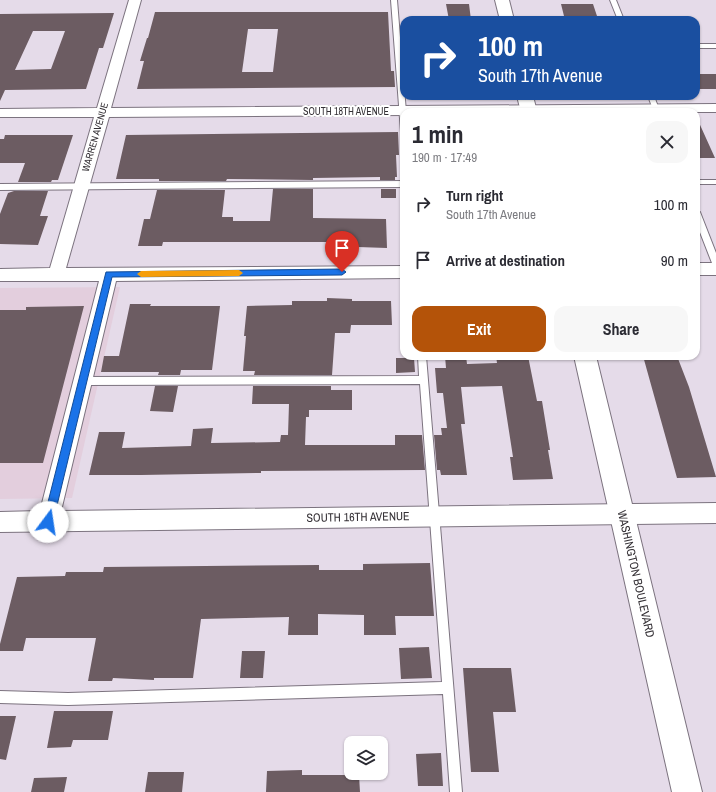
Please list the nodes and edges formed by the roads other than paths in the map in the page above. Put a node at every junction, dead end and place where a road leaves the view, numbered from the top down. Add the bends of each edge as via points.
1 (135, 0) edge
2 (394, 0) edge
3 (502, 0) edge
4 (613, 0) edge
5 (506, 16) edge
6 (619, 16) edge
7 (700, 46) edge
8 (716, 46) edge
9 (400, 83) edge
10 (527, 106) edge
11 (654, 106) edge
12 (477, 108) edge
13 (716, 108) edge
14 (400, 111) edge
15 (102, 113) junction
16 (0, 114) edge
17 (700, 182) edge
18 (716, 182) edge
19 (400, 184) edge
20 (81, 186) junction
21 (0, 187) edge
22 (700, 222) edge
23 (716, 263) edge
24 (716, 269) edge
25 (700, 270) edge
26 (400, 272) edge
27 (109, 274) junction
28 (0, 275) edge
29 (56, 275) junction
30 (422, 360) edge
31 (586, 360) edge
32 (424, 380) junction
33 (83, 382) junction
34 (716, 513) edge
35 (622, 514) junction
36 (435, 516) junction
37 (0, 522) edge
38 (48, 522) junction
39 (448, 688) junction
40 (0, 697) edge
41 (456, 792) edge
42 (687, 792) edge

1 - 15 street, WARREN AVENUE
2 - 9 lane
3 - 5 street
4 - 6 lane
7 - 8 lane
10 - 11 street, SOUTH 18TH AVENUE
10 - 12 street, SOUTH 18TH AVENUE
11 - 13 street, SOUTH 18TH AVENUE
14 - 15 street, SOUTH 18TH AVENUE
15 - 16 street, SOUTH 18TH AVENUE
15 - 20 street, WARREN AVENUE
17 - 18 lane
19 - 20 lane
20 - 21 lane
20 - 29 street, WARREN AVENUE
22 - 23 lane
24 - 25 street
26 - 27 street
27 - 29 street
27 - 33 street
28 - 29 street
30 - 32 lane
31 - 35 street, WASHINGTON BOULEVARD
32 - 33 lane
32 - 36 lane
33 - 38 street
34 - 35 street, SOUTH 16TH AVENUE
35 - 36 street, SOUTH 16TH AVENUE
35 - 42 street, WASHINGTON BOULEVARD
36 - 38 street, SOUTH 16TH AVENUE
36 - 39 lane
37 - 38 street, SOUTH 16TH AVENUE
39 - 40 lane via 68,699
39 - 41 lane

